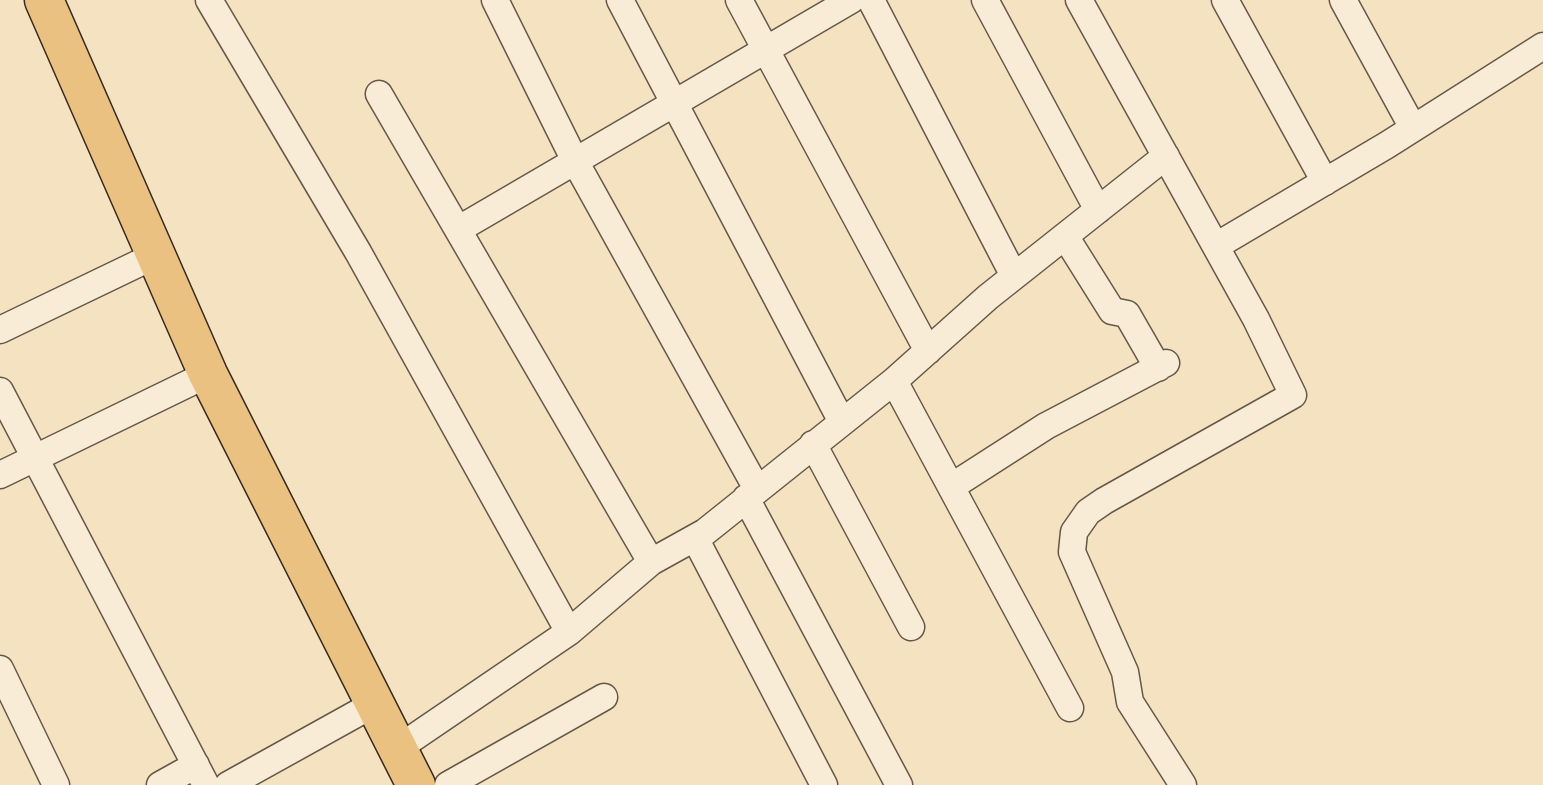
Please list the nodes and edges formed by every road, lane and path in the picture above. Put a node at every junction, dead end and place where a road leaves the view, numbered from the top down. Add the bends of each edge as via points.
1 (44, 0) edge
2 (209, 0) edge
3 (495, 0) edge
4 (620, 0) edge
5 (739, 0) edge
6 (852, 0) edge
7 (870, 0) edge
8 (985, 0) edge
9 (1079, 0) edge
10 (1225, 0) edge
11 (1343, 0) edge
12 (1543, 46) edge
13 (764, 51) junction
14 (379, 94) dead end
15 (673, 104) junction
16 (1413, 128) junction
17 (1166, 156) junction
18 (575, 161) junction
19 (1325, 182) junction
20 (1098, 210) junction
21 (459, 229) junction
22 (1065, 236) junction
23 (1216, 246) junction
24 (156, 255) junction
25 (1014, 276) junction
26 (0, 330) edge
27 (928, 351) junction
28 (208, 374) junction
29 (894, 381) junction
30 (0, 391) edge
31 (842, 422) junction
32 (813, 444) junction
33 (33, 458) junction
34 (0, 474) edge
35 (951, 487) junction
36 (751, 493) junction
37 (695, 538) junction
38 (651, 562) junction
39 (911, 627) dead end
40 (569, 632) junction
41 (0, 669) edge
42 (604, 696) dead end
43 (374, 704) junction
44 (1070, 708) dead end
45 (397, 749) junction
46 (201, 775) edge
47 (244, 781) edge
48 (56, 785) edge
49 (160, 785) edge
50 (416, 785) edge
51 (448, 785) edge
52 (824, 785) edge
53 (899, 785) edge
54 (1184, 785) edge

1 - 24 main road
2 - 40 street via 358,251
3 - 18 street
4 - 15 street
5 - 13 street
6 - 13 street
7 - 25 street
8 - 20 street
9 - 17 street
10 - 19 street
11 - 16 street
12 - 16 street
13 - 15 street
13 - 27 street
14 - 21 street
15 - 18 street
15 - 31 street
16 - 19 street
17 - 20 street
17 - 23 street
18 - 21 street
18 - 36 street
19 - 23 street
20 - 22 street
21 - 38 street
22 - 25 street
22 - 35 street via 1112,311 1127,314 1162,366 1046,426
23 - 54 street via 1293,396 1088,512 1074,532 1072,552 1125,672 1130,702
24 - 26 street
24 - 28 main road
25 - 27 street
27 - 29 street
28 - 33 street
28 - 43 main road
29 - 31 street
29 - 35 street
30 - 33 street
31 - 32 street
32 - 36 street
32 - 39 street
33 - 34 street
33 - 46 street
35 - 44 street
36 - 37 street
36 - 53 street
37 - 38 street
37 - 52 street
38 - 40 street
40 - 45 street
41 - 48 street
42 - 51 street
43 - 45 main road
43 - 47 street
45 - 50 main road
46 - 49 street

